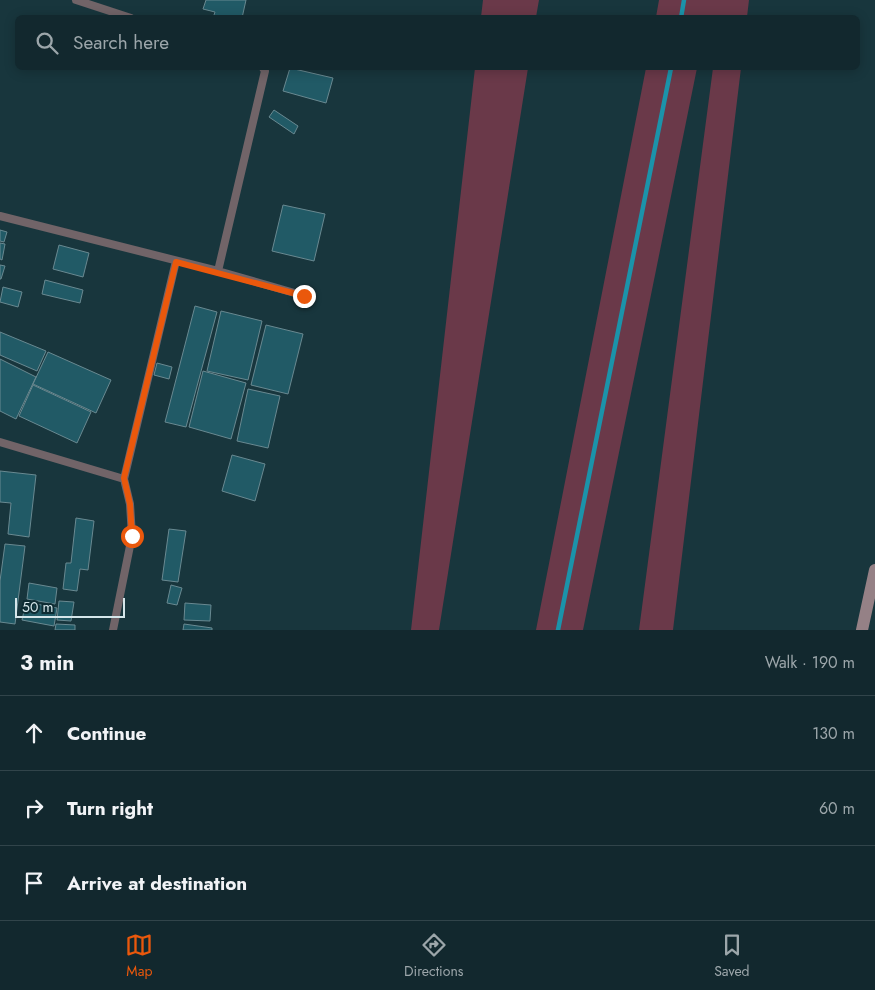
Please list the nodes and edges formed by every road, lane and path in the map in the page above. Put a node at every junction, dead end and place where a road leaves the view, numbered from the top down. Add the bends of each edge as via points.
1 (76, 0) edge
2 (122, 15) edge
3 (264, 70) edge
4 (0, 216) edge
5 (176, 262) junction
6 (218, 271) junction
7 (304, 296) dead end
8 (0, 442) edge
9 (124, 478) junction
10 (875, 570) edge
11 (112, 630) edge
12 (862, 630) edge

1 - 2 lane
3 - 6 lane
4 - 5 lane
5 - 6 lane
5 - 9 lane
6 - 7 lane
8 - 9 lane
9 - 11 lane via 132,536
10 - 12 street

